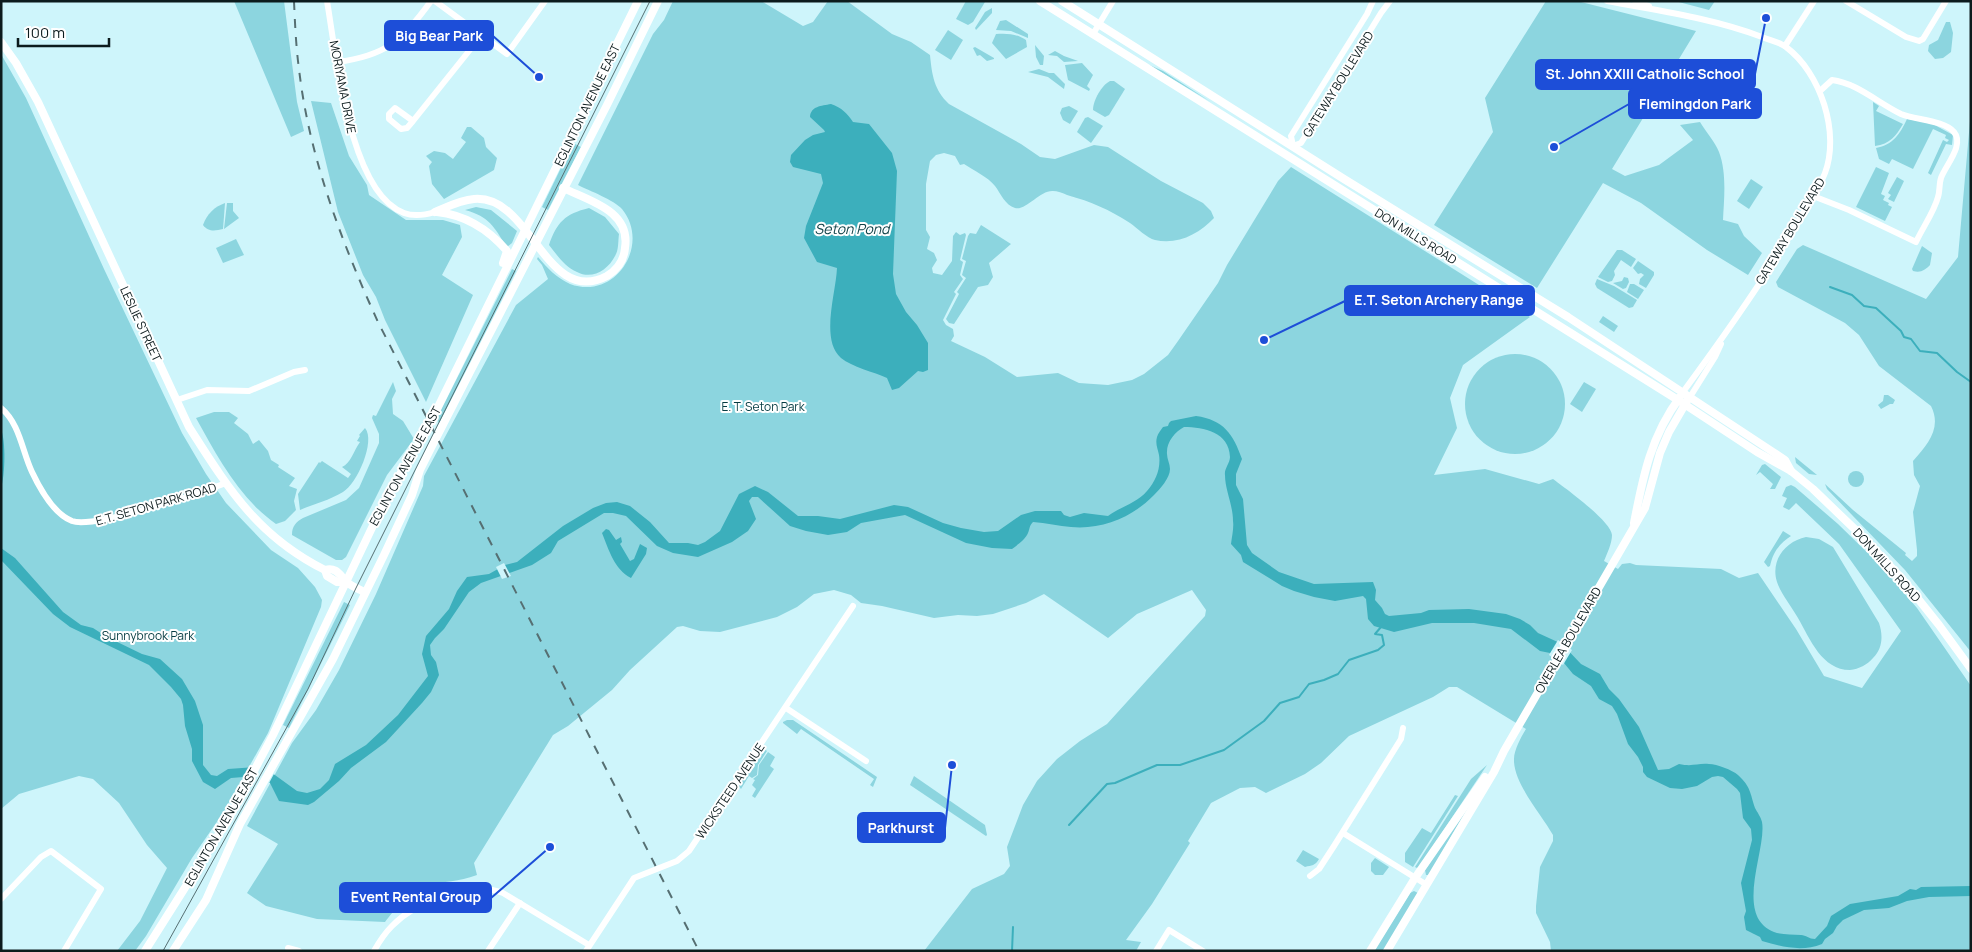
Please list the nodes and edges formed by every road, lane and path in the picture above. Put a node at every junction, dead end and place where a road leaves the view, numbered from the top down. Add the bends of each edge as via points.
1 (327, 1) edge
2 (431, 1) edge
3 (435, 1) edge
4 (545, 1) edge
5 (638, 1) edge
6 (658, 1) edge
7 (1040, 1) edge
8 (1062, 1) edge
9 (1113, 1) edge
10 (1390, 1) edge
11 (1607, 1) edge
12 (1635, 1) edge
13 (1814, 1) edge
14 (1846, 1) edge
15 (1946, 1) edge
16 (1371, 2) edge
17 (1664, 11) junction
18 (1381, 13) junction
19 (1099, 24) junction
20 (1093, 34) junction
21 (481, 36) junction
22 (1, 42) edge
23 (1785, 46) junction
24 (337, 62) junction
25 (1820, 91) junction
26 (1319, 92) junction
27 (1330, 97) junction
28 (413, 121) dead end
29 (1292, 146) junction
30 (563, 188) junction
31 (1814, 196) junction
32 (434, 212) junction
33 (478, 326) junction
34 (305, 370) dead end
35 (1687, 395) junction
36 (177, 400) junction
37 (1678, 400) junction
38 (1685, 405) junction
39 (1, 408) edge
40 (1791, 471) junction
41 (226, 483) junction
42 (1632, 530) junction
43 (346, 582) junction
44 (364, 592) junction
45 (853, 606) dead end
46 (1971, 669) edge
47 (786, 708) junction
48 (1403, 728) dead end
49 (1504, 751) junction
50 (866, 761) dead end
51 (1343, 833) junction
52 (1310, 876) dead end
53 (1415, 878) junction
54 (1427, 885) junction
55 (1, 899) edge
56 (520, 903) junction
57 (288, 948) dead end
58 (587, 948) edge
59 (64, 951) edge
60 (145, 951) edge
61 (173, 951) edge
62 (298, 951) edge
63 (374, 951) edge
64 (488, 951) edge
65 (1156, 951) edge
66 (1203, 951) edge
67 (1370, 951) edge
68 (1388, 951) edge

1 - 24 street, MORIYAMA DRIVE
2 - 24 street via 404,36 390,47 370,56
3 - 21 street
4 - 21 street via 506,54
5 - 33 main road, EGLINTON AVENUE EAST
6 - 30 main road, EGLINTON AVENUE EAST
7 - 20 main road, DON MILLS ROAD
8 - 19 main road, DON MILLS ROAD
9 - 19 street
10 - 18 street, GATEWAY BOULEVARD
11 - 17 street, GATEWAY BOULEVARD
12 - 17 street, GATEWAY BOULEVARD
13 - 23 street
14 - 15 street via 1918,41 1923,39
16 - 18 street
16 - 26 street, GATEWAY BOULEVARD via 1367,14
17 - 23 street, GATEWAY BOULEVARD via 1741,30
18 - 27 street, GATEWAY BOULEVARD
19 - 20 street
19 - 29 main road, DON MILLS ROAD
20 - 37 main road, DON MILLS ROAD
21 - 28 street
22 - 36 main road, LESLIE STREET via 38,102
23 - 25 street, GATEWAY BOULEVARD via 1803,65
24 - 32 street, MORIYAMA DRIVE via 349,127 382,197 405,214
25 - 31 street, GATEWAY BOULEVARD via 1828,116 1830,153
25 - 31 street via 1832,80 1843,81 1901,114 1950,129 1955,133 1957,146 1940,178 1939,196 1916,242
26 - 27 street
26 - 29 street, GATEWAY BOULEVARD via 1290,136
27 - 29 street, GATEWAY BOULEVARD via 1301,143
29 - 35 main road, DON MILLS ROAD via 1568,317
30 - 32 main road via 611,212 625,231 625,253 617,267 606,276 590,281 567,276 507,209 491,201 474,198
30 - 44 main road, EGLINTON AVENUE EAST via 420,470 412,495
31 - 35 street, GATEWAY BOULEVARD via 1724,337 1715,357
32 - 33 main road via 447,213 484,228 507,251
33 - 43 main road, EGLINTON AVENUE EAST via 423,437 390,490
34 - 36 street via 250,391 207,390
35 - 37 main road, OVERLEA BOULEVARD
35 - 38 main road, OVERLEA BOULEVARD
35 - 40 main road, DON MILLS ROAD via 1785,460
36 - 41 main road, LESLIE STREET via 189,426
37 - 38 main road, DON MILLS ROAD
37 - 42 main road, OVERLEA BOULEVARD via 1651,448
38 - 40 main road, DON MILLS ROAD
38 - 42 main road, OVERLEA BOULEVARD via 1660,453 1645,508
39 - 41 street, E.T. SETON PARK ROAD via 14,422 28,464 42,490 61,514 76,522 109,519
40 - 46 main road, DON MILLS ROAD via 1890,566
41 - 43 main road, LESLIE STREET via 251,517 277,540 325,570 327,576 337,582
42 - 49 main road, OVERLEA BOULEVARD
43 - 44 main road, LESLIE STREET
43 - 60 main road, EGLINTON AVENUE EAST via 274,734 229,818
44 - 61 main road, EGLINTON AVENUE EAST via 332,659 240,824 206,900
45 - 47 street, WICKSTEED AVENUE
47 - 50 street
47 - 58 street, WICKSTEED AVENUE via 689,851 677,861 634,878
48 - 51 street via 1401,739
49 - 53 main road, OVERLEA BOULEVARD
49 - 54 main road, OVERLEA BOULEVARD
51 - 52 street via 1319,869
51 - 53 street
53 - 54 street
53 - 67 main road, OVERLEA BOULEVARD
54 - 68 main road, OVERLEA BOULEVARD
55 - 59 street via 50,851 101,889
56 - 58 street
56 - 63 street via 492,889 456,892 440,897 413,909 391,927
56 - 64 street
57 - 62 street
65 - 66 street via 1169,930

